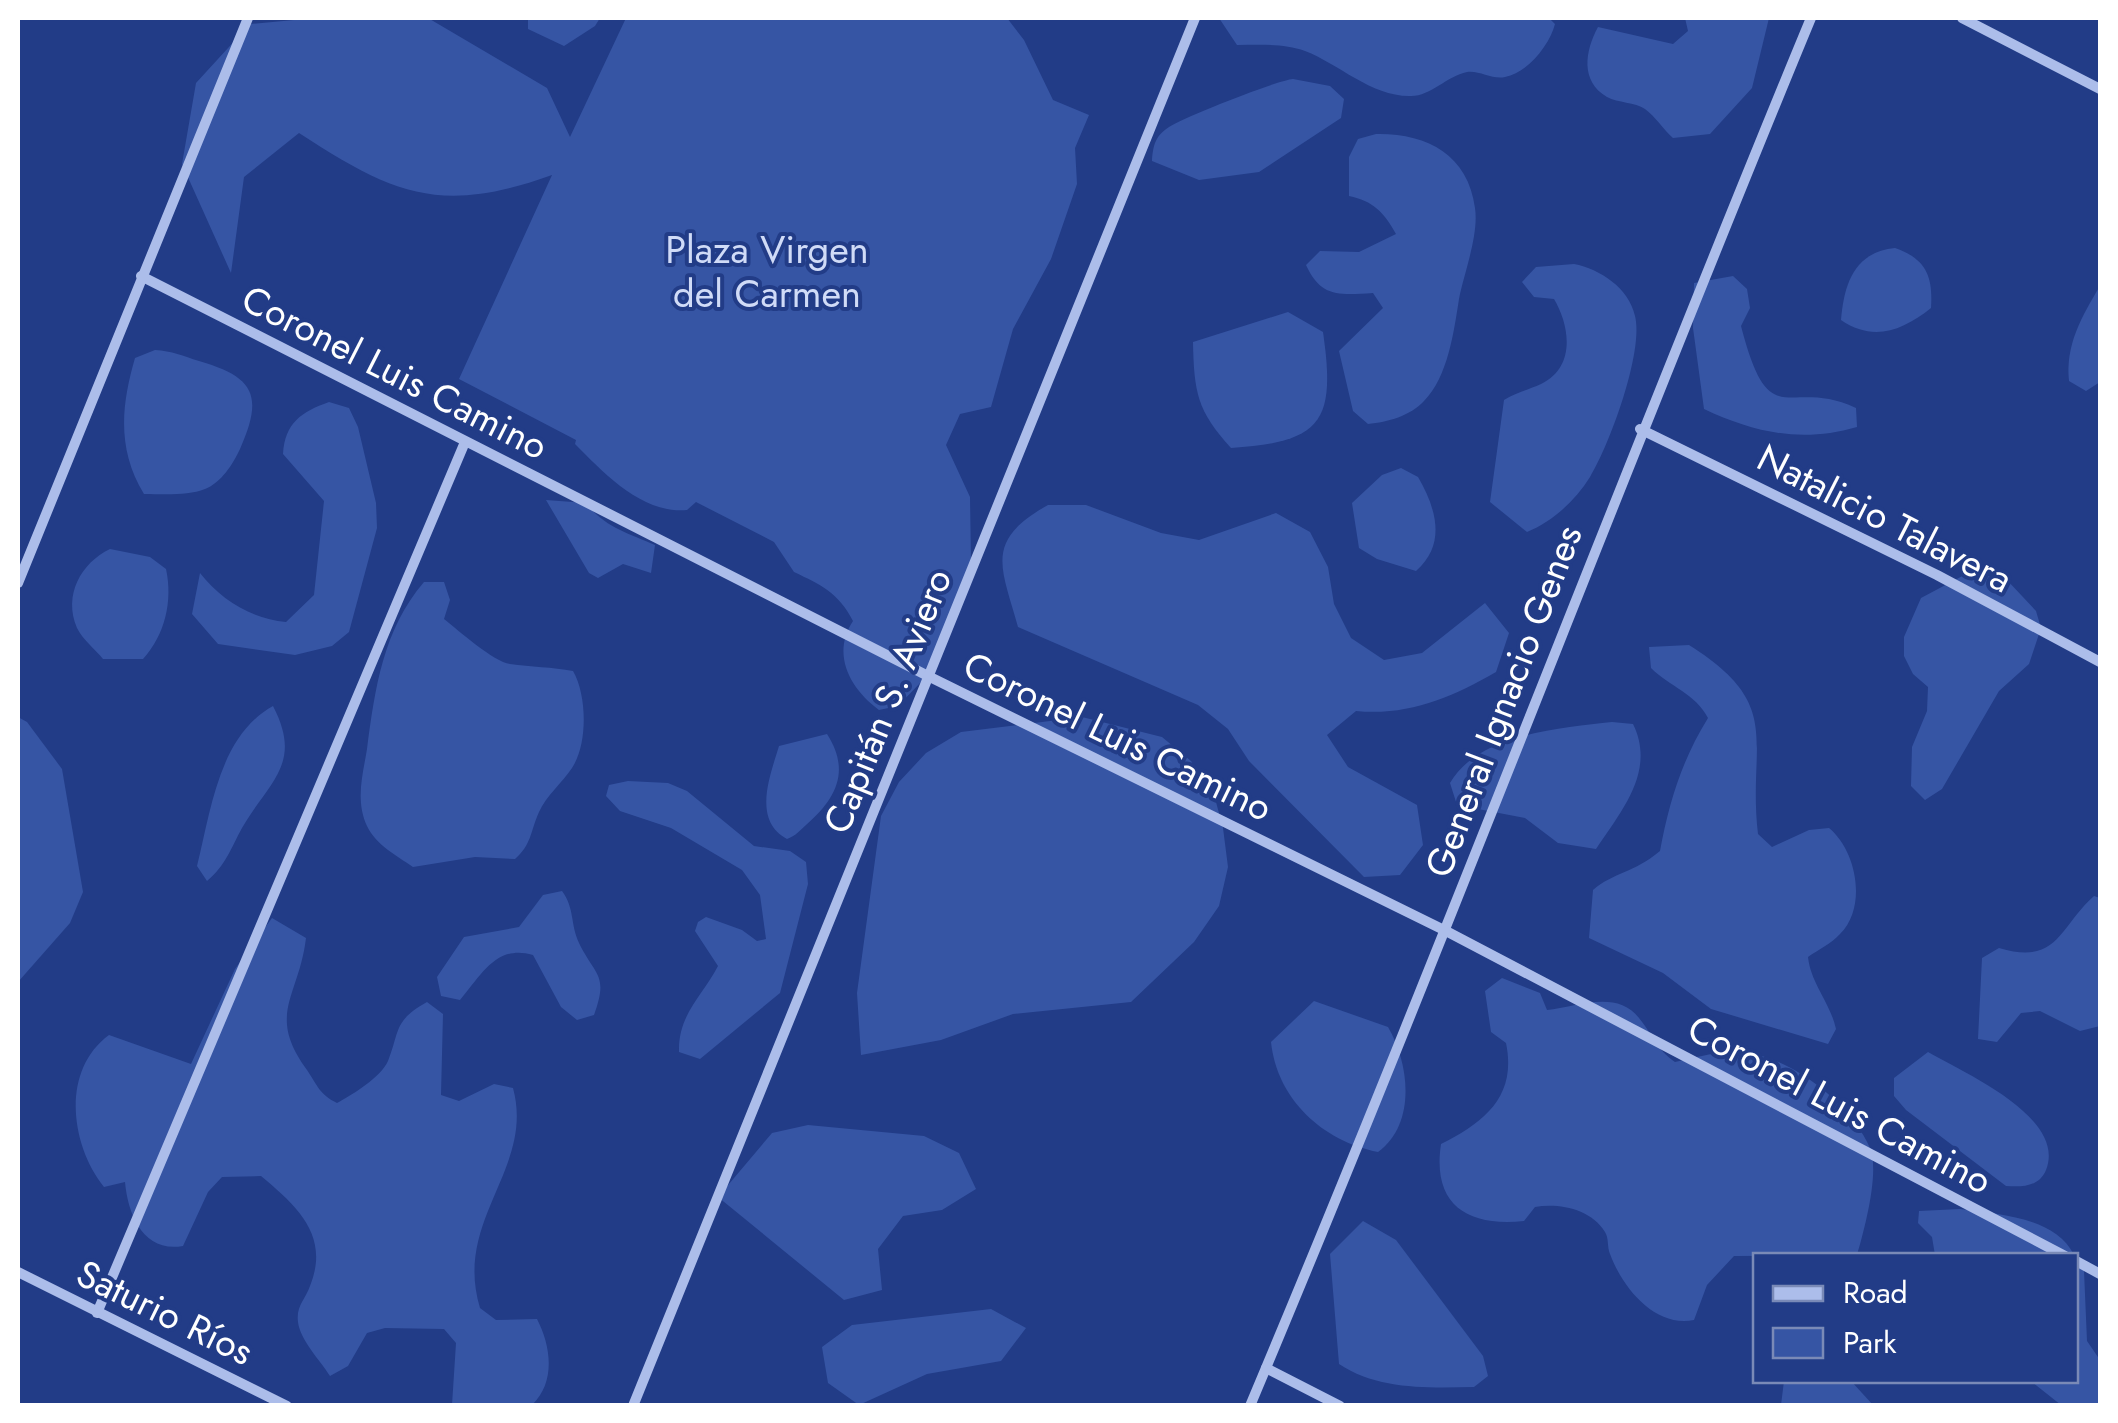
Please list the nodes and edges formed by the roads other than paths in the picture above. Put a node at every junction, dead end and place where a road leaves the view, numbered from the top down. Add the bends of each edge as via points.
1 (248, 18) edge
2 (1195, 18) edge
3 (1810, 18) edge
4 (1962, 18) edge
5 (2100, 89) edge
6 (140, 276) junction
7 (1640, 429) junction
8 (466, 442) junction
9 (18, 583) edge
10 (2100, 662) edge
11 (930, 677) junction
12 (1446, 931) junction
13 (2059, 1253) edge
14 (2078, 1262) edge
15 (18, 1272) edge
16 (2100, 1274) edge
17 (98, 1313) junction
18 (1266, 1368) junction
19 (286, 1406) edge
20 (633, 1406) edge
21 (1250, 1406) edge
22 (1340, 1406) edge

1 - 6 street
2 - 11 street, Capitán S. Aviero
3 - 7 street, General Ignacio Genes
4 - 5 street
6 - 8 street, Coronel Luis Camino
6 - 9 street
7 - 10 street, Natalicio Talavera
7 - 12 street, General Ignacio Genes
8 - 11 street, Coronel Luis Camino
8 - 17 street
11 - 12 street, Coronel Luis Camino
11 - 20 street, Capitán S. Aviero
12 - 13 street, Coronel Luis Camino
12 - 18 street, General Ignacio Genes
14 - 16 street
15 - 17 street, Saturio Ríos
17 - 19 street, Saturio Ríos
18 - 21 street, General Ignacio Genes
18 - 22 street

